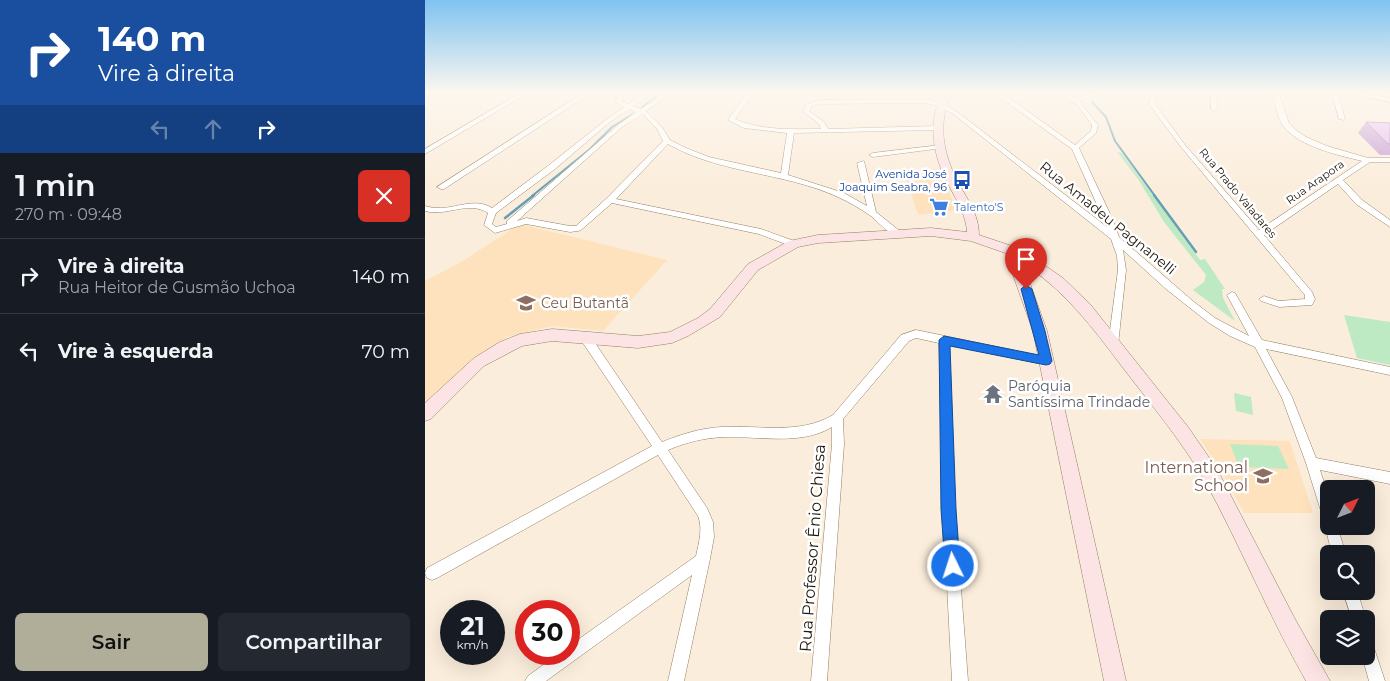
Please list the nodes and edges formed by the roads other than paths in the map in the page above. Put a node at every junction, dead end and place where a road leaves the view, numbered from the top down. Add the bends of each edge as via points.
1 (471, 125) edge
2 (538, 125) edge
3 (606, 125) edge
4 (624, 125) edge
5 (656, 125) edge
6 (743, 125) edge
7 (823, 125) edge
8 (937, 125) edge
9 (970, 125) edge
10 (1042, 125) edge
11 (1094, 125) edge
12 (1169, 125) edge
13 (1287, 125) edge
14 (937, 128) junction
15 (825, 130) junction
16 (791, 131) junction
17 (667, 142) junction
18 (941, 147) junction
19 (1075, 148) junction
20 (425, 152) edge
21 (873, 155) dead end
22 (1368, 160) junction
23 (1390, 160) edge
24 (861, 163) dead end
25 (784, 176) junction
26 (1338, 179) junction
27 (441, 187) dead end
28 (610, 200) junction
29 (425, 208) edge
30 (436, 211) junction
31 (492, 212) junction
32 (872, 213) junction
33 (970, 213) junction
34 (425, 216) edge
35 (1390, 224) edge
36 (506, 227) junction
37 (899, 234) junction
38 (1258, 236) junction
39 (973, 237) junction
40 (1116, 238) junction
41 (794, 244) junction
42 (1003, 246) junction
43 (1015, 252) junction
44 (1035, 264) junction
45 (1023, 282) junction
46 (1232, 295) dead end
47 (1264, 300) dead end
48 (585, 337) junction
49 (944, 340) junction
50 (1113, 344) junction
51 (1261, 347) junction
52 (1046, 361) junction
53 (1390, 371) edge
54 (425, 414) edge
55 (837, 418) junction
56 (661, 447) junction
57 (1312, 463) junction
58 (1390, 478) edge
59 (1320, 489) edge
60 (703, 559) junction
61 (432, 573) dead end
62 (1372, 665) edge
63 (533, 681) edge
64 (675, 681) edge
65 (819, 681) edge
66 (960, 681) edge
67 (1115, 681) edge
68 (1319, 681) edge
69 (1377, 681) edge

1 - 20 street
2 - 27 street
3 - 31 street
4 - 36 street
5 - 17 street
6 - 16 street via 755,129
7 - 15 street
8 - 14 main road
9 - 40 street, Rua Amadeu Pagnanelli
10 - 19 street
11 - 19 street via 1096,129
12 - 38 street, Rua Prado Valadares
13 - 22 street via 1312,142
14 - 15 street
14 - 18 main road
15 - 16 street
16 - 25 street
17 - 25 street via 707,159
17 - 28 street
18 - 21 street
18 - 33 main road via 951,180
19 - 40 street
22 - 23 street
22 - 26 street, Rua Arapora
24 - 32 street
25 - 32 street via 841,195
26 - 35 street via 1359,202
26 - 38 street, Rua Arapora
28 - 36 street via 578,228 525,221
28 - 41 street via 761,232
29 - 30 street
30 - 31 street via 469,205
30 - 34 street
31 - 36 street via 489,228
32 - 37 street
33 - 39 main road via 974,224
33 - 43 main road
37 - 39 main road via 931,232
37 - 41 main road via 818,239
38 - 47 street, Rua Prado Valadares via 1309,294 1309,303 1302,304
39 - 42 main road
40 - 50 street via 1122,270
40 - 51 street, Rua Amadeu Pagnanelli via 1151,271 1235,336
41 - 48 main road via 753,266 715,313 683,332 665,339 638,342
42 - 43 main road
42 - 45 main road
43 - 44 main road
44 - 45 main road
44 - 50 main road via 1073,294
45 - 52 main road via 1040,331
46 - 51 street
48 - 54 main road via 535,336 505,346 479,362
48 - 56 street
49 - 52 street
49 - 55 street via 916,334 905,338
49 - 66 street via 949,509
50 - 68 main road via 1183,432 1211,475 1287,627
51 - 53 street, Rua Amadeu Pagnanelli
51 - 57 street via 1287,397
52 - 67 main road
55 - 56 street via 828,426 809,431 710,432
55 - 65 street, Rua Professor Ênio Chiesa via 838,444
56 - 60 street via 705,517 707,537
56 - 61 street
57 - 58 street
57 - 59 street
60 - 63 street
60 - 64 street
62 - 69 street

